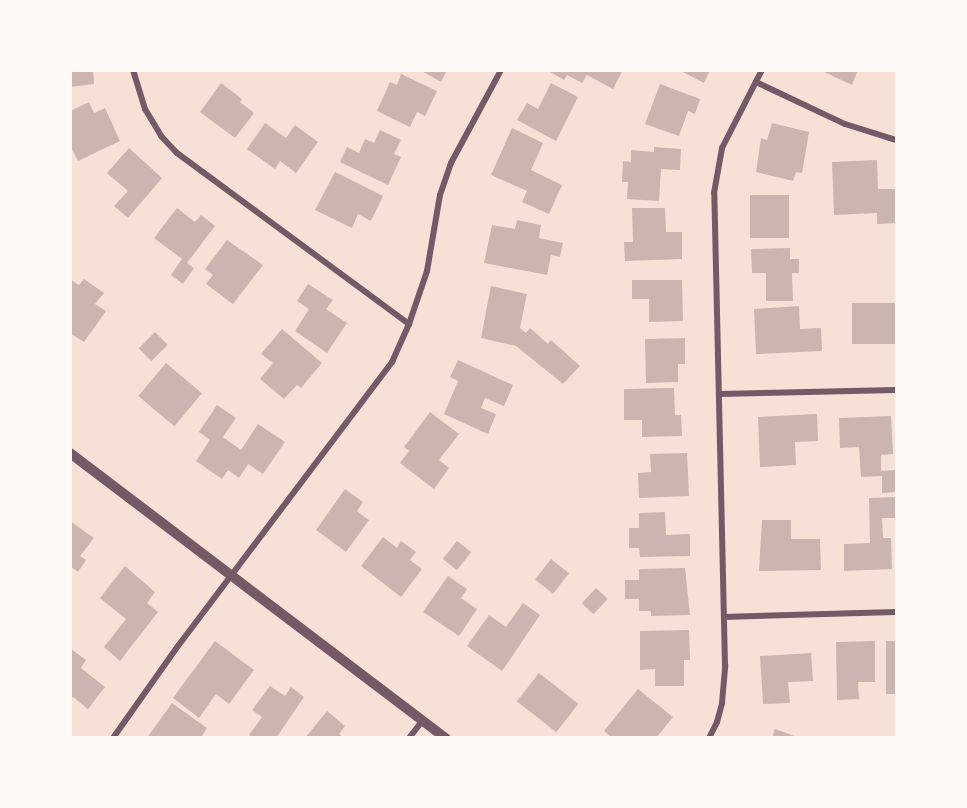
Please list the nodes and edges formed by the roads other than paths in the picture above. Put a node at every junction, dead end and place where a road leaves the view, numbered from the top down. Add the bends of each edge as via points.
1 (133, 70) edge
2 (501, 70) edge
3 (762, 70) edge
4 (756, 82) junction
5 (897, 140) edge
6 (409, 324) junction
7 (897, 390) edge
8 (719, 394) junction
9 (70, 453) edge
10 (232, 576) junction
11 (897, 612) edge
12 (724, 617) junction
13 (423, 720) junction
14 (113, 738) edge
15 (409, 738) edge
16 (446, 738) edge
17 (709, 738) edge

1 - 6 street via 145,109 177,153
2 - 6 street via 451,163 440,195 427,271
3 - 4 street
4 - 5 street via 845,124
4 - 8 street via 722,148 714,193
6 - 10 street via 392,362
7 - 8 street
8 - 12 street
9 - 10 street
10 - 13 street
10 - 14 street
11 - 12 street
12 - 17 street via 722,703
13 - 15 street
13 - 16 street

